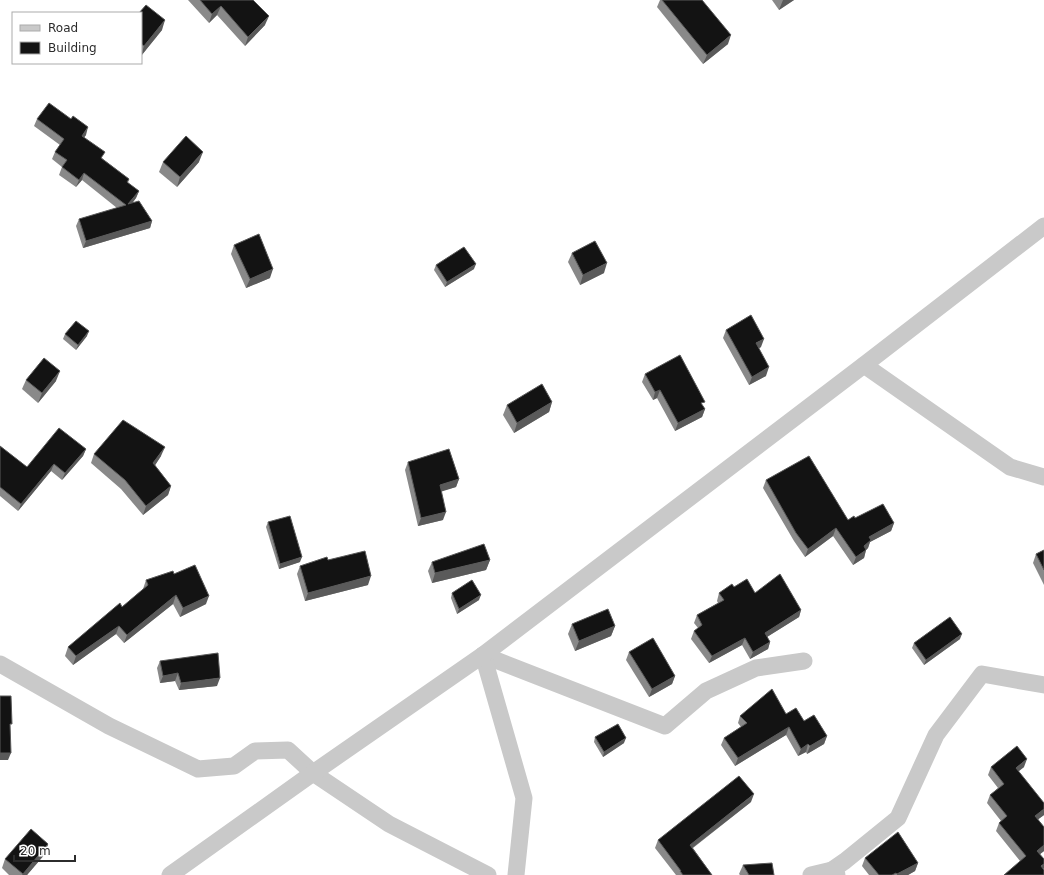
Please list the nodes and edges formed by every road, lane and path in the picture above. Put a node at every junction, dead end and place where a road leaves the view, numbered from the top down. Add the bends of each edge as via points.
1 (1044, 226) edge
2 (864, 365) junction
3 (1044, 477) edge
4 (483, 655) junction
5 (804, 661) dead end
6 (0, 664) edge
7 (1044, 685) edge
8 (313, 773) junction
9 (835, 872) edge
10 (170, 875) edge
11 (488, 875) edge
12 (516, 875) edge
13 (812, 875) edge

1 - 2 street
2 - 3 street via 1010,468
2 - 4 street
4 - 5 street via 665,726 706,691 720,684 756,668
4 - 8 street
4 - 12 street via 524,798
6 - 8 street via 109,726 198,769 234,766 255,751 288,750
7 - 9 street via 982,674 936,735 898,818
8 - 10 street
8 - 11 street via 389,824
9 - 13 street

